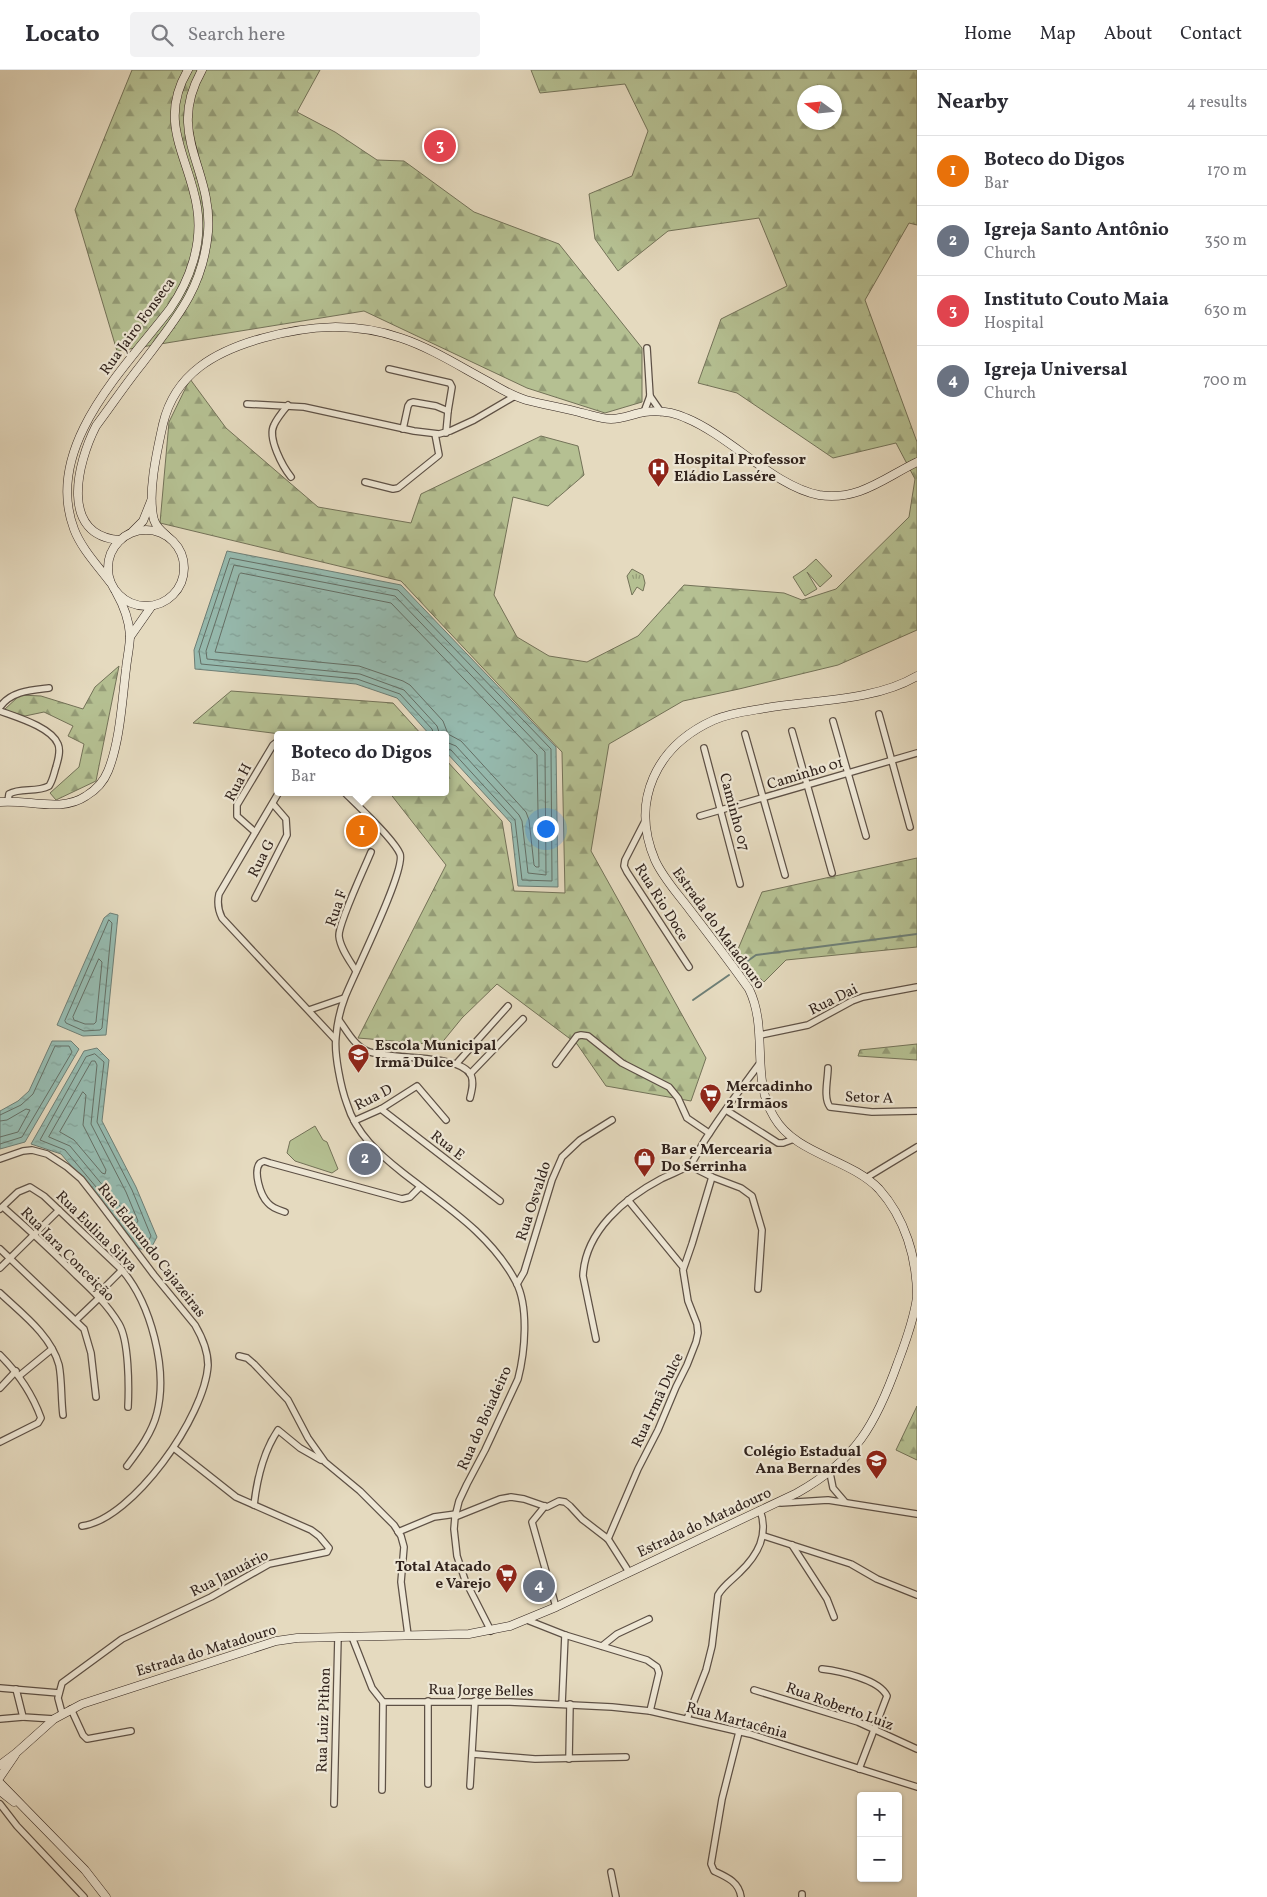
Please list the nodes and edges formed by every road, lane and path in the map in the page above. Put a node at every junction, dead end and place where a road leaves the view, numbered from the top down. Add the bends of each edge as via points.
1 (188, 70) edge
2 (202, 70) edge
3 (647, 348) dead end
4 (389, 369) dead end
5 (515, 396) junction
6 (650, 396) junction
7 (247, 404) dead end
8 (288, 405) junction
9 (448, 411) junction
10 (644, 412) junction
11 (661, 412) junction
12 (403, 429) junction
13 (446, 433) junction
14 (434, 434) junction
15 (917, 462) edge
16 (291, 478) dead end
17 (365, 482) dead end
18 (152, 499) junction
19 (132, 533) junction
20 (166, 535) junction
21 (120, 540) junction
22 (110, 582) junction
23 (116, 592) junction
24 (151, 607) junction
25 (130, 637) junction
26 (917, 676) edge
27 (50, 688) dead end
28 (1, 702) edge
29 (0, 711) edge
30 (879, 714) dead end
31 (833, 721) dead end
32 (792, 731) dead end
33 (745, 734) dead end
34 (274, 744) edge
35 (704, 748) dead end
36 (917, 753) edge
37 (892, 760) junction
38 (848, 773) junction
39 (806, 785) junction
40 (277, 796) edge
41 (348, 796) edge
42 (763, 798) junction
43 (4, 801) edge
44 (273, 804) junction
45 (722, 810) junction
46 (700, 816) dead end
47 (645, 821) junction
48 (910, 827) dead end
49 (255, 832) junction
50 (866, 836) dead end
51 (371, 852) dead end
52 (832, 873) dead end
53 (785, 875) dead end
54 (740, 884) dead end
55 (255, 898) dead end
56 (690, 968) dead end
57 (356, 971) junction
58 (917, 987) edge
59 (344, 998) junction
60 (508, 1006) dead end
61 (309, 1010) junction
62 (523, 1019) dead end
63 (339, 1020) junction
64 (760, 1035) junction
65 (335, 1039) junction
66 (760, 1062) junction
67 (457, 1063) junction
68 (556, 1064) dead end
69 (828, 1068) dead end
70 (470, 1074) junction
71 (470, 1098) dead end
72 (382, 1109) junction
73 (726, 1110) junction
74 (917, 1112) edge
75 (446, 1120) dead end
76 (612, 1120) dead end
77 (354, 1121) junction
78 (709, 1133) junction
79 (794, 1139) junction
80 (917, 1147) edge
81 (0, 1159) edge
82 (690, 1166) junction
83 (712, 1177) junction
84 (866, 1178) junction
85 (420, 1187) junction
86 (628, 1200) junction
87 (500, 1201) dead end
88 (1, 1208) edge
89 (59, 1210) junction
90 (285, 1212) dead end
91 (34, 1234) junction
92 (0, 1249) edge
93 (10, 1258) junction
94 (683, 1267) junction
95 (0, 1268) edge
96 (122, 1270) junction
97 (517, 1284) junction
98 (758, 1289) dead end
99 (0, 1293) edge
100 (98, 1297) junction
101 (76, 1320) junction
102 (596, 1339) dead end
103 (52, 1349) junction
104 (0, 1355) edge
105 (239, 1356) dead end
106 (17, 1374) junction
107 (0, 1388) edge
108 (96, 1397) dead end
109 (128, 1407) dead end
110 (63, 1415) dead end
111 (0, 1442) edge
112 (174, 1448) junction
113 (325, 1462) junction
114 (127, 1466) dead end
115 (830, 1473) junction
116 (845, 1502) junction
117 (777, 1503) junction
118 (254, 1505) junction
119 (545, 1506) junction
120 (760, 1510) junction
121 (917, 1514) edge
122 (456, 1516) junction
123 (82, 1526) dead end
124 (398, 1532) junction
125 (764, 1536) junction
126 (608, 1539) junction
127 (792, 1545) junction
128 (629, 1572) junction
129 (917, 1595) edge
130 (556, 1607) junction
131 (834, 1617) dead end
132 (649, 1619) dead end
133 (527, 1620) junction
134 (491, 1631) junction
135 (565, 1634) junction
136 (408, 1636) junction
137 (338, 1637) junction
138 (352, 1637) junction
139 (602, 1646) junction
140 (822, 1669) dead end
141 (0, 1688) edge
142 (16, 1689) junction
143 (754, 1690) dead end
144 (59, 1693) junction
145 (475, 1701) junction
146 (383, 1702) junction
147 (428, 1702) junction
148 (562, 1704) junction
149 (570, 1704) junction
150 (71, 1709) junction
151 (650, 1711) junction
152 (62, 1713) junction
153 (23, 1716) junction
154 (0, 1718) edge
155 (54, 1719) junction
156 (687, 1719) junction
157 (874, 1728) junction
158 (131, 1731) dead end
159 (739, 1732) junction
160 (917, 1749) edge
161 (16, 1753) junction
162 (473, 1754) junction
163 (626, 1757) dead end
164 (569, 1759) junction
165 (0, 1765) edge
166 (860, 1769) junction
167 (0, 1778) edge
168 (0, 1783) edge
169 (428, 1784) dead end
170 (470, 1786) dead end
171 (917, 1787) edge
172 (382, 1790) dead end
173 (0, 1792) edge
174 (0, 1804) edge
175 (334, 1804) dead end
176 (20, 1805) junction
177 (611, 1872) dead end
178 (84, 1897) edge
179 (106, 1897) edge
180 (616, 1897) edge
181 (741, 1897) edge

1 - 22 main road, Rua Jairo Fonseca via 174,115 198,216 197,248 190,274 175,302 87,422 73,455 67,483 67,504 74,530
2 - 21 main road, Rua Jairo Fonseca via 190,95 187,121 208,216 206,245 197,282 176,319 96,426 87,447 79,483 78,505 85,524 102,537
3 - 6 street
4 - 9 street via 450,383
5 - 10 main road via 605,419
5 - 13 street
5 - 18 main road via 417,344 370,330 317,327 248,342 223,351 195,371 172,399 161,435
6 - 10 street
6 - 11 street
7 - 8 street
8 - 12 street
8 - 16 street via 274,425 272,437 282,466
9 - 12 street via 410,403
9 - 13 street
10 - 11 main road
11 - 15 main road via 690,420 796,488 821,495 865,490
12 - 14 street
13 - 14 street
14 - 17 street via 439,455 398,488
18 - 19 main road via 143,521
18 - 20 main road via 155,521
19 - 20 main road via 155,530
19 - 21 main road
20 - 24 main road via 181,550 185,571 183,581 171,599
21 - 22 main road via 109,560
22 - 23 main road
23 - 24 main road via 132,604
23 - 25 main road via 126,614
24 - 25 main road
25 - 43 main road via 116,738 110,766 100,784 86,796 64,804
26 - 47 main road, Estrada do Matadouro via 885,690 766,708 729,715 709,723 688,737 659,766 649,789
27 - 28 street via 14,695
29 - 43 street via 45,731 59,748 49,786 35,791 13,792
30 - 37 street
31 - 38 street
32 - 39 street
33 - 42 street
34 - 49 street, Rua H via 237,805 237,816
35 - 45 street, Caminho 07
36 - 37 street, Caminho 01
37 - 38 street, Caminho 01
37 - 48 street
38 - 39 street, Caminho 01
38 - 50 street
39 - 42 street, Caminho 01
39 - 52 street
40 - 44 street
41 - 57 street via 385,835 400,856 401,863
42 - 45 street, Caminho 01
42 - 53 street
44 - 49 street
44 - 55 street, Rua G via 286,819 287,835
45 - 46 street, Caminho 01
45 - 54 street, Caminho 07
47 - 56 street, Rua Rio Doce via 624,866
47 - 64 main road, Estrada do Matadouro via 648,839 661,871 749,989 756,1005
49 - 61 street via 219,894 218,911
51 - 57 street, Rua F via 338,934
57 - 59 street
58 - 64 street, Rua Dai via 862,997 808,1025
59 - 61 street
59 - 63 street
60 - 67 street
61 - 65 street
62 - 70 street
63 - 65 street
63 - 67 street via 353,1040 366,1050 393,1057
64 - 66 main road, Estrada do Matadouro
65 - 77 street, Rua do Boiadeiro via 343,1094
66 - 73 street
66 - 79 main road, Estrada do Matadouro via 762,1088 769,1110
67 - 70 street
68 - 78 street via 575,1039 584,1035 622,1063 668,1087 678,1098 687,1118
69 - 74 street, Setor A via 826,1097 830,1107 872,1112
70 - 71 street via 473,1082
72 - 75 street, Rua D via 417,1086
72 - 77 street, Rua D
72 - 87 street, Rua E
73 - 78 street
73 - 79 street via 778,1143
76 - 97 street, Rua Osvaldo via 580,1140 562,1157 524,1272
77 - 85 street, Rua do Boiadeiro via 378,1152
78 - 82 street
79 - 84 main road, Estrada do Matadouro
80 - 84 street
81 - 112 street, Rua Edmundo Cajazeiras via 32,1150 47,1154 67,1167 81,1179 195,1325 202,1337 207,1359 206,1379 192,1416
82 - 83 street
82 - 86 street
83 - 94 street
83 - 98 street via 741,1188 752,1196 762,1230
84 - 115 main road, Estrada do Matadouro via 888,1201 908,1236 915,1260 917,1296 906,1340 880,1408 866,1433
85 - 90 street via 410,1197 402,1199 270,1162 260,1162 256,1175 265,1199
85 - 97 street, Rua do Boiadeiro via 482,1237
86 - 94 street
86 - 102 street via 600,1229 584,1266 584,1284
88 - 89 street, Rua Eulina Silva via 18,1192 30,1187
88 - 91 street, Rua Iara Conceição
89 - 91 street
89 - 96 street, Rua Eulina Silva
91 - 93 street
91 - 100 street, Rua Iara Conceição
92 - 93 street
93 - 95 street
93 - 101 street
94 - 126 street, Rua Irmã Dulce via 688,1301 697,1324 696,1342
96 - 100 street
96 - 114 street, Rua Eulina Silva via 136,1290 152,1327 160,1383 152,1428
97 - 122 street, Rua do Boiadeiro via 524,1340 518,1379 459,1501
99 - 103 street
100 - 101 street
100 - 109 street, Rua Iara Conceição via 119,1324 123,1335
101 - 108 street via 89,1340
103 - 106 street
103 - 110 street via 59,1367
104 - 106 street
105 - 113 street via 254,1364 288,1400
106 - 107 street
106 - 111 street via 41,1418 38,1423
112 - 118 street, Rua Januário via 224,1489
112 - 123 street, Rua Edmundo Cajazeiras via 121,1506 94,1524
113 - 118 street via 278,1430 258,1476
113 - 124 street via 381,1510
115 - 116 street via 833,1488
115 - 117 main road, Estrada do Matadouro
116 - 117 street
116 - 121 street
117 - 120 main road, Estrada do Matadouro
118 - 144 street, Rua Januário via 311,1530 326,1543 327,1552 268,1564 196,1604 136,1632 69,1677 62,1683
119 - 122 street via 506,1497
119 - 126 street via 565,1502
119 - 130 street via 533,1520 533,1527
120 - 125 street
120 - 128 main road, Estrada do Matadouro
122 - 124 street via 434,1517
122 - 134 street, Rua do Boiadeiro via 457,1556
124 - 136 street via 404,1547 401,1582
125 - 127 street
125 - 156 street via 747,1566 718,1595 706,1670
126 - 128 street
127 - 129 street via 851,1564 877,1579
127 - 131 street via 827,1599
128 - 130 main road, Estrada do Matadouro
130 - 133 main road, Estrada do Matadouro
132 - 139 street
133 - 134 main road, Estrada do Matadouro
133 - 135 street
134 - 136 main road, Estrada do Matadouro
135 - 139 street
135 - 148 street
136 - 138 main road, Estrada do Matadouro
137 - 138 main road, Estrada do Matadouro
137 - 150 main road, Estrada do Matadouro via 297,1638 268,1643
137 - 175 street, Rua Luiz Pithon
138 - 146 street via 372,1688
139 - 151 street via 647,1660 657,1667 659,1673
140 - 157 street via 850,1674 886,1692 886,1701
141 - 142 street
142 - 144 street
142 - 153 street
143 - 157 street, Rua Roberto Luiz
144 - 152 street
145 - 147 street, Rua Jorge Belles
145 - 148 street, Rua Jorge Belles
145 - 162 street
146 - 147 street, Rua Jorge Belles
146 - 172 street
147 - 169 street
148 - 149 street, Rua Jorge Belles
149 - 151 street, Rua Jorge Belles
149 - 164 street
150 - 152 main road, Estrada do Matadouro
150 - 158 street via 87,1739
151 - 156 street, Rua Martacênia
152 - 155 main road, Estrada do Matadouro
153 - 154 street
153 - 155 street
155 - 161 main road, Estrada do Matadouro
156 - 159 street, Rua Martacênia
157 - 160 street, Rua Roberto Luiz
157 - 166 street
159 - 166 street, Rua Martacênia
159 - 181 street via 722,1799 711,1864 714,1871 733,1880
161 - 165 main road, Estrada do Matadouro
161 - 167 main road, Estrada do Matadouro
162 - 164 street
162 - 170 street
163 - 164 street
166 - 171 street, Rua Martacênia
168 - 176 main road
173 - 176 main road
174 - 178 street
176 - 179 main road via 85,1870
177 - 180 street

